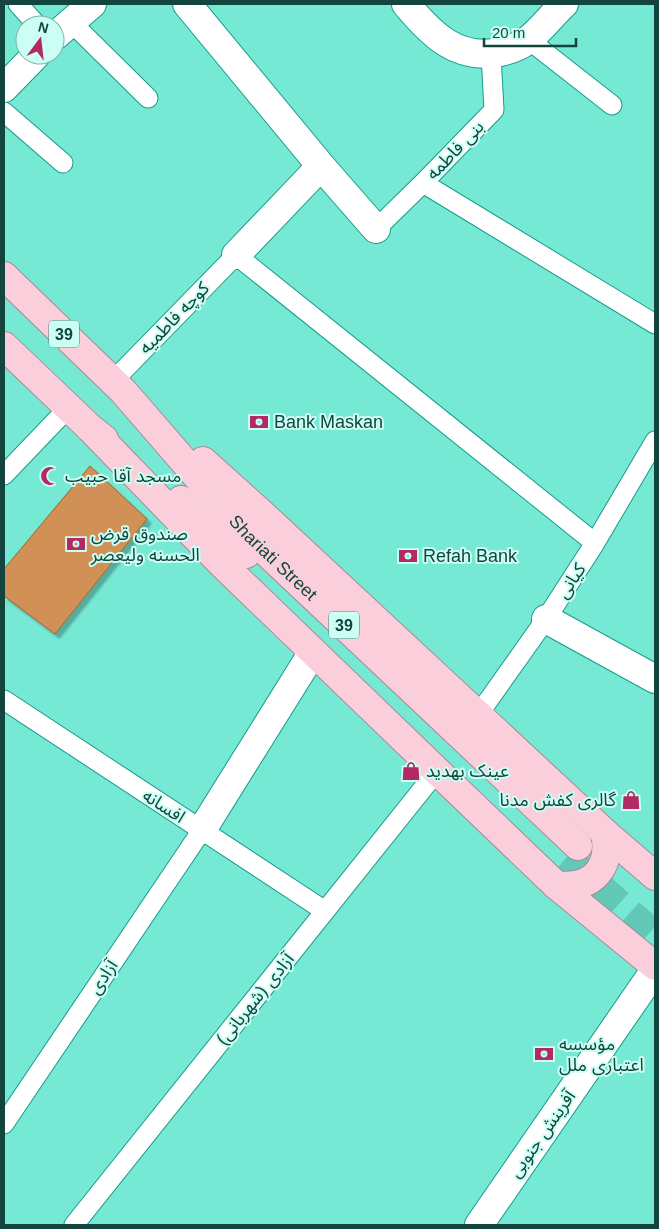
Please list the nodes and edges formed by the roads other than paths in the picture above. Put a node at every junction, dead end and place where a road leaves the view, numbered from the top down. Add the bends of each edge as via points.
1 (18, 4) edge
2 (92, 4) edge
3 (187, 4) edge
4 (406, 4) edge
5 (564, 4) edge
6 (28, 15) edge
7 (65, 27) edge
8 (65, 31) edge
9 (528, 40) junction
10 (491, 54) junction
11 (26, 65) edge
12 (4, 88) edge
13 (148, 98) dead end
14 (612, 104) dead end
15 (4, 112) edge
16 (64, 164) dead end
17 (321, 166) junction
18 (423, 183) junction
19 (376, 229) joint
20 (236, 255) junction
21 (4, 276) edge
22 (655, 324) edge
23 (4, 346) edge
24 (118, 386) junction
25 (69, 407) junction
26 (90, 428) junction
27 (655, 441) edge
28 (4, 475) edge
29 (595, 543) junction
30 (546, 619) junction
31 (313, 652) junction
32 (655, 679) edge
33 (4, 700) edge
34 (478, 715) junction
35 (437, 771) junction
36 (202, 830) junction
37 (605, 833) junction
38 (655, 876) edge
39 (556, 885) junction
40 (325, 911) junction
41 (655, 968) edge
42 (4, 1124) edge
43 (74, 1225) edge
44 (479, 1225) edge

1 - 6 lane
2 - 7 street
3 - 17 street
4 - 10 street via 424,26 455,49 472,54
5 - 9 street
8 - 13 lane
9 - 10 street via 510,50
9 - 14 lane
10 - 18 lane, بنی فاطمه via 494,110
11 - 12 street
15 - 16 lane
17 - 19 street
17 - 20 street
18 - 19 lane, بنی فاطمه
18 - 22 lane
20 - 24 lane, کوچه فاطمیه
20 - 29 lane
21 - 24 main road, Shariati Street / 39
23 - 25 main road, Shariati Street / 39
24 - 26 main road, Shariati Street / 39 via 246,533 572,852 235,544
24 - 34 main road via 263,515
25 - 26 main road, Shariati Street / 39
25 - 28 lane
26 - 31 main road
27 - 29 lane, کیانی
29 - 30 lane, کیانی
30 - 32 street
30 - 34 lane, کیانی
31 - 35 main road
31 - 36 street
33 - 36 lane, افسانه
34 - 37 main road
35 - 39 main road
35 - 40 lane, آزادی (شهربانی)
36 - 40 lane, افسانه
36 - 42 lane, آزادی
37 - 38 main road
37 - 39 main road via 606,858 601,869 581,884 569,887
39 - 41 main road
40 - 43 lane, آزادی (شهربانی)
41 - 44 street, آفرینش جنوبی

